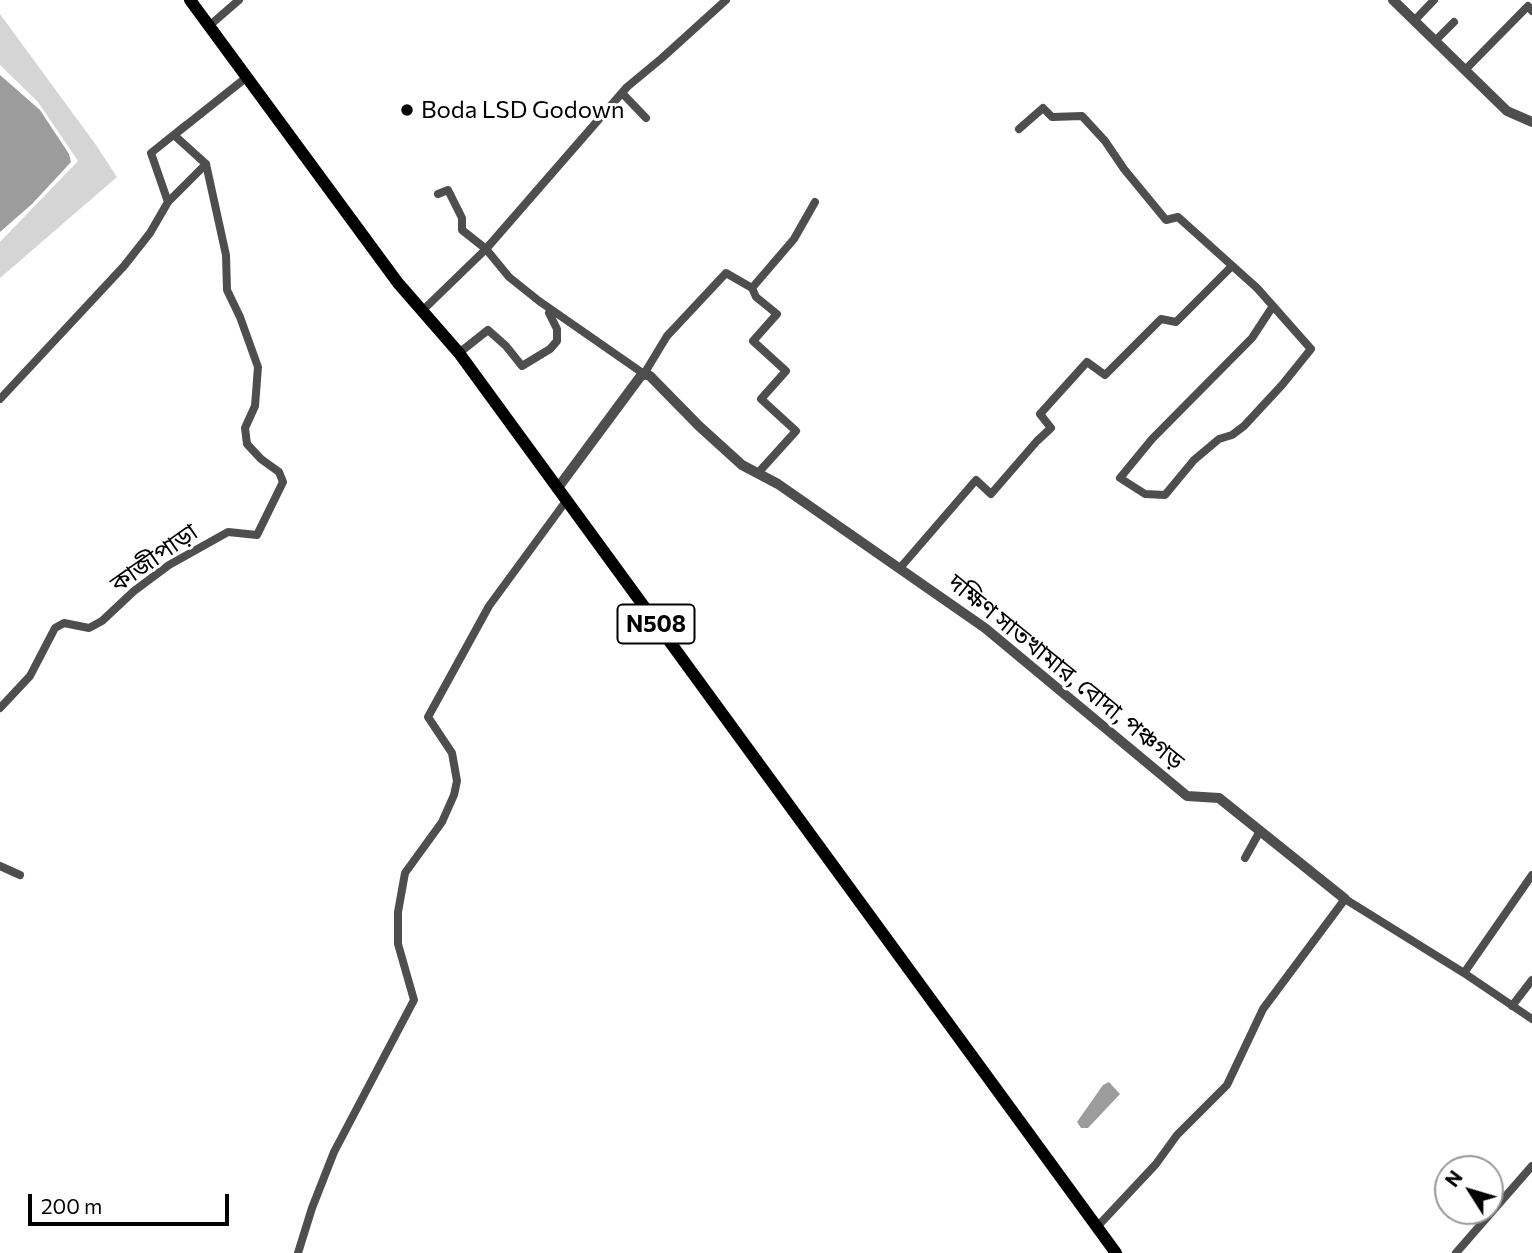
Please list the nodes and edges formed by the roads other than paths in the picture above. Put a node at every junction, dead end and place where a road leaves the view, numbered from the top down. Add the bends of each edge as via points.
1 (190, 0) edge
2 (239, 0) edge
3 (726, 0) edge
4 (1393, 0) edge
5 (1434, 0) edge
6 (1532, 10) edge
7 (1414, 21) junction
8 (1454, 22) dead end
9 (209, 26) junction
10 (1435, 41) junction
11 (1465, 71) junction
12 (247, 77) junction
13 (622, 93) junction
14 (646, 118) dead end
15 (1532, 122) edge
16 (187, 125) junction
17 (1019, 129) dead end
18 (206, 164) junction
19 (438, 194) dead end
20 (169, 202) junction
21 (815, 202) dead end
22 (485, 249) junction
23 (1232, 265) junction
24 (752, 288) junction
25 (1273, 306) junction
26 (422, 311) junction
27 (549, 313) dead end
28 (459, 353) junction
29 (644, 374) junction
30 (0, 399) edge
31 (758, 473) junction
32 (557, 489) junction
33 (566, 501) junction
34 (900, 568) junction
35 (0, 708) edge
36 (1260, 831) junction
37 (1245, 858) dead end
38 (0, 866) edge
39 (20, 875) dead end
40 (1532, 875) edge
41 (1345, 899) junction
42 (1464, 973) junction
43 (1532, 980) edge
44 (1512, 1006) junction
45 (1532, 1019) edge
46 (1532, 1166) edge
47 (1097, 1227) junction
48 (298, 1253) edge
49 (1116, 1253) edge
50 (1457, 1253) edge

1 - 9 highway, N508
2 - 9 street
3 - 13 street
4 - 7 street
5 - 7 street
6 - 11 street via 1528,6
7 - 10 street
8 - 10 street
9 - 12 highway, N508
10 - 11 street
11 - 15 street via 1507,111
12 - 16 street
12 - 26 highway, N508
13 - 14 street
13 - 22 street
16 - 18 street via 174,135
16 - 20 street via 151,153
17 - 23 street via 1043,108 1052,117 1082,116 1166,220 1178,216
18 - 20 street
18 - 35 street, কাজীপাড়া via 226,255 227,290 258,367 255,406 245,428 247,444 279,472 283,482 257,535 228,531 169,565 102,621 89,628 64,623 55,628 30,676
19 - 22 street, দক্ষিণ সাতখামার, বোদা, পঞ্চগড় via 448,190 462,218 462,230
20 - 30 street via 124,266
21 - 24 street via 794,239
22 - 26 street
22 - 29 street, দক্ষিণ সাতখামার, বোদা, পঞ্চগড় via 509,277 539,301
23 - 25 street
23 - 34 street via 1176,322 1161,319 1105,375 1087,362 1040,414 1051,428 991,494 976,481
24 - 29 street via 726,273 667,336
24 - 31 street via 776,314 753,341 786,371 761,399 796,431
25 - 25 street via 1252,338 1120,478 1145,494 1165,495 1194,460 1244,426 1282,385 1311,349
26 - 28 highway, N508
27 - 28 street via 557,341 522,366 488,330
28 - 32 highway, N508
29 - 31 street, দক্ষিণ সাতখামার, বোদা, পঞ্চগড় via 742,465
29 - 32 street
31 - 34 street, দক্ষিণ সাতখামার, বোদা, পঞ্চগড়
32 - 33 highway, N508
33 - 47 highway, N508
33 - 48 street via 489,606 428,717 452,753 457,781 442,822 405,873 398,944 414,1000 334,1152
34 - 36 street, দক্ষিণ সাতখামার, বোদা, পঞ্চগড় via 985,628 1187,796 1219,798
36 - 37 street
36 - 41 street, দক্ষিণ সাতখামার, বোদা, পঞ্চগড়
38 - 39 street
40 - 42 street
41 - 42 street, দক্ষিণ সাতখামার, বোদা, পঞ্চগড়
41 - 47 street via 1263,1009 1227,1085
42 - 44 street, দক্ষিণ সাতখামার, বোদা, পঞ্চগড়
43 - 44 street
44 - 45 street, দক্ষিণ সাতখামার, বোদা, পঞ্চগড়
46 - 50 street
47 - 49 highway, N508

